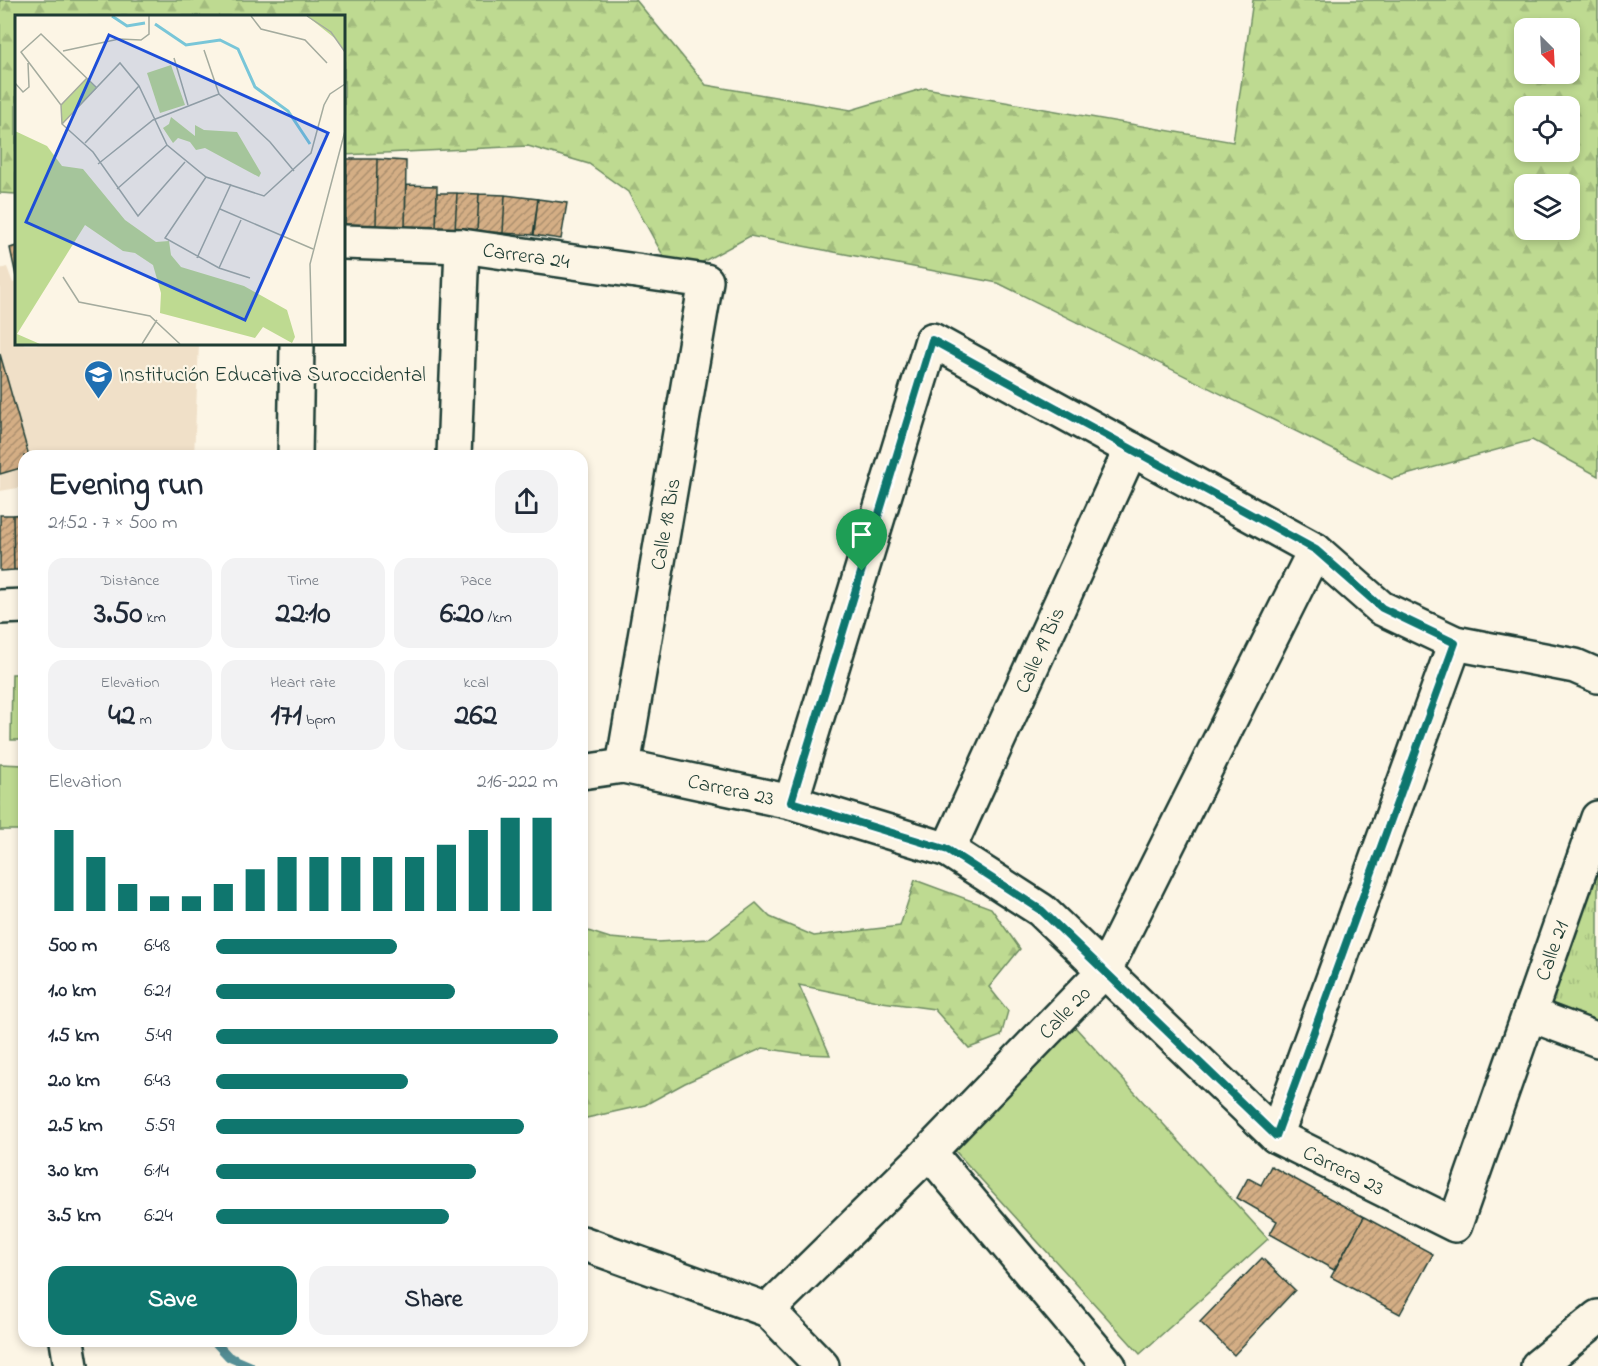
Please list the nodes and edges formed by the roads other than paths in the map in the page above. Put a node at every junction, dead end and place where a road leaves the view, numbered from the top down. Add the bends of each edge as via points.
1 (345, 242) edge
2 (462, 246) junction
3 (706, 281) joint
4 (297, 345) edge
5 (1131, 449) junction
6 (295, 450) edge
7 (454, 450) edge
8 (1316, 550) junction
9 (18, 606) edge
10 (0, 607) edge
11 (1455, 643) junction
12 (1598, 676) edge
13 (623, 766) junction
14 (588, 771) edge
15 (791, 802) junction
16 (1598, 818) edge
17 (948, 850) junction
18 (1105, 970) junction
19 (1529, 1014) junction
20 (1598, 1040) edge
21 (1276, 1136) junction
22 (929, 1152) junction
23 (588, 1245) edge
24 (768, 1310) junction
25 (1598, 1317) edge
26 (68, 1347) edge
27 (71, 1366) edge
28 (822, 1366) edge
29 (1109, 1366) edge
30 (1538, 1366) edge

1 - 2 street, Carrera 24
2 - 3 street, Carrera 24
2 - 7 street
3 - 13 street, Calle 18 Bis
4 - 6 street
5 - 8 street
5 - 15 street via 932,340
5 - 17 street, Calle 19 Bis
8 - 11 street via 1382,608
8 - 18 street, Calle 20
9 - 10 street
11 - 12 street via 1575,666
11 - 21 street
13 - 14 street, Carrera 23
13 - 15 street, Carrera 23
15 - 17 street, Carrera 23
16 - 19 street, Calle 21
17 - 18 street, Carrera 23 via 1041,910
18 - 21 street, Carrera 23
18 - 22 street, Calle 20
19 - 20 street
19 - 21 street, Carrera 23 via 1455,1225
22 - 24 street, Calle 20
22 - 29 street
23 - 24 street
24 - 28 street
25 - 30 street
26 - 27 street

